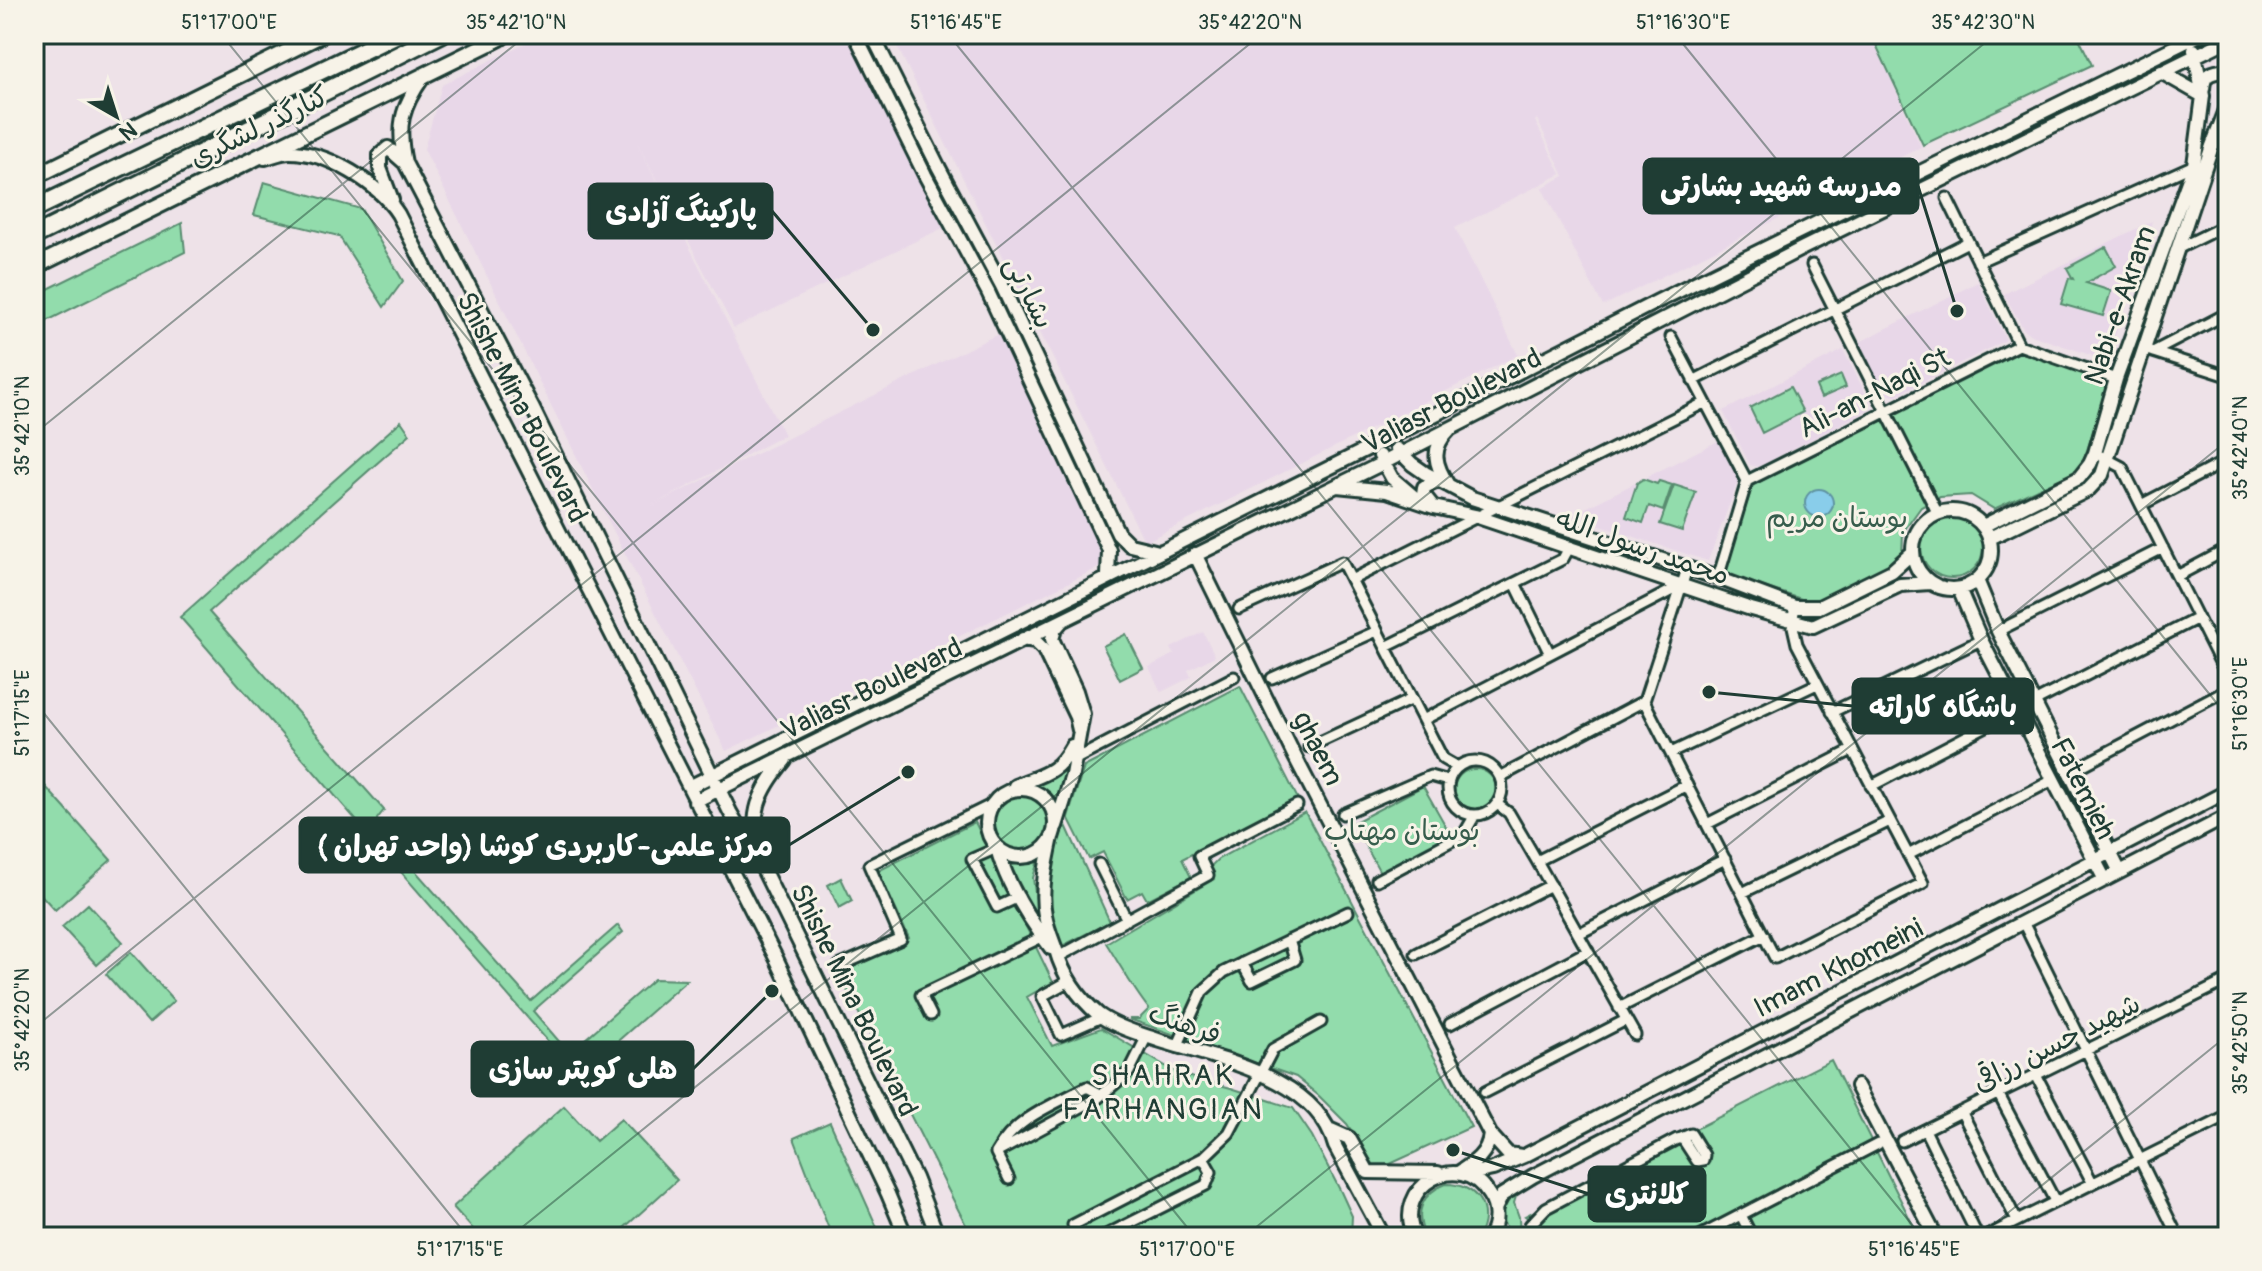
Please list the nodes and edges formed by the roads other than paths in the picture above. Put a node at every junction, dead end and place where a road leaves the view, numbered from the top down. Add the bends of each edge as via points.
1 (323, 34) edge
2 (397, 34) edge
3 (441, 34) edge
4 (855, 34) edge
5 (872, 34) edge
6 (501, 37) edge
7 (2196, 37) edge
8 (2226, 41) edge
9 (2195, 55) junction
10 (2161, 72) junction
11 (423, 77) junction
12 (2228, 77) edge
13 (2203, 96) junction
14 (2228, 105) edge
15 (2228, 138) edge
16 (2212, 146) junction
17 (405, 163) junction
18 (2194, 165) junction
19 (235, 166) junction
20 (939, 168) junction
21 (925, 175) junction
22 (34, 177) edge
23 (1947, 198) dead end
24 (34, 209) edge
25 (398, 214) junction
26 (2228, 224) edge
27 (34, 236) edge
28 (1968, 242) junction
29 (2177, 249) junction
30 (1978, 262) junction
31 (1812, 265) dead end
32 (34, 267) edge
33 (1835, 311) junction
34 (2228, 313) edge
35 (1671, 337) dead end
36 (2019, 345) junction
37 (2148, 350) junction
38 (2228, 376) edge
39 (2116, 379) junction
40 (1693, 381) junction
41 (1704, 403) junction
42 (1885, 410) junction
43 (1452, 427) junction
44 (1390, 437) junction
45 (1375, 445) junction
46 (1400, 453) junction
47 (2095, 453) junction
48 (2108, 460) junction
49 (2228, 460) edge
50 (1383, 463) junction
51 (1747, 481) junction
52 (1444, 484) junction
53 (1334, 486) junction
54 (1495, 505) junction
55 (2141, 505) junction
56 (1434, 507) junction
57 (1938, 514) junction
58 (1475, 516) junction
59 (1983, 526) junction
60 (1990, 538) junction
61 (1570, 546) junction
62 (2163, 548) junction
63 (2228, 549) edge
64 (1159, 552) junction
65 (1913, 552) junction
66 (1195, 554) junction
67 (1687, 569) junction
68 (1108, 576) junction
69 (2177, 576) junction
70 (1718, 578) junction
71 (1351, 580) junction
72 (1977, 580) junction
73 (1930, 583) junction
74 (1516, 585) junction
75 (1682, 585) junction
76 (1959, 589) junction
77 (1049, 607) junction
78 (1795, 607) junction
79 (1239, 609) dead end
80 (1070, 616) junction
81 (2198, 618) junction
82 (1792, 622) junction
83 (1016, 624) junction
84 (1055, 624) junction
85 (1377, 631) junction
86 (1998, 631) junction
87 (2228, 638) edge
88 (1023, 639) junction
89 (1981, 640) junction
90 (2212, 646) junction
91 (1049, 647) junction
92 (1386, 647) junction
93 (1549, 652) junction
94 (1234, 677) dead end
95 (1272, 678) dead end
96 (2228, 678) edge
97 (1817, 684) junction
98 (2228, 689) edge
99 (1412, 699) junction
100 (1644, 701) junction
101 (2034, 702) junction
102 (2017, 710) junction
103 (1832, 712) junction
104 (1423, 720) junction
105 (1080, 733) junction
106 (1309, 747) dead end
107 (1852, 750) junction
108 (1671, 753) junction
109 (789, 755) junction
110 (1074, 760) junction
111 (1457, 767) junction
112 (2070, 772) junction
113 (712, 776) junction
114 (1500, 777) junction
115 (2053, 780) junction
116 (1448, 781) junction
117 (1687, 785) junction
118 (1871, 786) junction
119 (689, 787) junction
120 (719, 789) junction
121 (1007, 791) junction
122 (2228, 791) edge
123 (695, 801) junction
124 (1497, 804) junction
125 (991, 805) junction
126 (1297, 805) dead end
127 (1343, 814) dead end
128 (1475, 815) junction
129 (2228, 816) edge
130 (1890, 821) junction
131 (1707, 824) junction
132 (1054, 831) junction
133 (997, 848) junction
134 (2110, 852) junction
135 (1908, 855) junction
136 (1725, 859) junction
137 (1537, 861) junction
138 (2095, 861) junction
139 (1099, 864) dead end
140 (764, 871) junction
141 (2120, 872) junction
142 (1377, 880) dead end
143 (2105, 880) junction
144 (1551, 885) junction
145 (1742, 893) junction
146 (1019, 897) junction
147 (1348, 912) dead end
148 (1127, 920) junction
149 (2023, 922) junction
150 (1578, 934) junction
151 (1764, 935) junction
152 (1042, 937) junction
153 (1289, 940) junction
154 (1588, 951) junction
155 (1416, 954) dead end
156 (1058, 957) junction
157 (1242, 963) junction
158 (839, 966) dead end
159 (2228, 980) edge
160 (1069, 981) junction
161 (1619, 1008) junction
162 (931, 1015) dead end
163 (1102, 1017) junction
164 (1626, 1020) junction
165 (1321, 1022) dead end
166 (1450, 1024) dead end
167 (1635, 1035) dead end
168 (1147, 1036) junction
169 (1177, 1047) junction
170 (2086, 1051) junction
171 (1261, 1073) junction
172 (2036, 1075) junction
173 (1857, 1086) dead end
174 (1485, 1092) dead end
175 (1102, 1095) junction
176 (1999, 1095) junction
177 (1962, 1113) junction
178 (2228, 1116) edge
179 (1331, 1130) junction
180 (1925, 1130) junction
181 (1490, 1134) junction
182 (1902, 1141) dead end
183 (1878, 1144) dead end
184 (996, 1153) junction
185 (1524, 1156) junction
186 (1203, 1158) junction
187 (2140, 1159) junction
188 (1697, 1161) dead end
189 (1368, 1172) junction
190 (1456, 1174) junction
191 (1009, 1179) dead end
192 (1354, 1181) junction
193 (2092, 1182) junction
194 (2055, 1201) junction
195 (1495, 1215) junction
196 (1741, 1215) junction
197 (2017, 1221) junction
198 (1385, 1234) edge
199 (906, 1237) edge
200 (938, 1237) edge
201 (1079, 1237) edge
202 (1102, 1237) edge
203 (1364, 1237) edge
204 (1415, 1237) edge
205 (1490, 1237) edge
206 (1504, 1237) edge
207 (1529, 1237) edge
208 (1698, 1237) edge
209 (1747, 1237) edge
210 (1936, 1237) edge
211 (1978, 1237) edge
212 (1985, 1237) edge
213 (2178, 1237) edge

1 - 22 main road, کنارگذر لشگری
2 - 24 highway
3 - 27 highway
4 - 21 street, بشارتی
5 - 20 street, بشارتی
6 - 11 main road, کنارگذر لشگری
7 - 9 street, Nabi-e-Akram
7 - 44 street, Valiasr Boulevard
8 - 9 street, Valiasr Boulevard
9 - 10 street, Valiasr Boulevard
9 - 13 street, Nabi-e-Akram
10 - 13 street
10 - 43 street, Valiasr Boulevard
11 - 17 street, Shishe Mina Boulevard via 407,99 401,125
11 - 19 main road, کنارگذر لشگری
12 - 13 street via 2221,71 2206,76
13 - 18 street, Nabi-e-Akram
14 - 16 street, Nabi-e-Akram
15 - 16 street
16 - 29 street, Nabi-e-Akram
17 - 25 street via 388,148 378,159
17 - 113 street, Shishe Mina Boulevard via 532,407
18 - 30 street
18 - 39 street, Nabi-e-Akram
19 - 25 street, Shishe Mina Boulevard via 289,151 311,155 361,178
19 - 32 main road, کنارگذر لشگری
20 - 21 street
20 - 64 street, بشارتی via 1002,286 1118,533 1130,545
21 - 68 street, بشارتی via 988,292 1109,550
23 - 28 street
25 - 119 street, Shishe Mina Boulevard
26 - 29 street
28 - 30 street
28 - 33 street
29 - 37 street, Nabi-e-Akram
30 - 36 street
31 - 33 street
33 - 40 street
33 - 42 street
34 - 37 street
35 - 40 street
36 - 39 street
36 - 42 street, Ali-an-Naqi St
37 - 38 street
37 - 48 street, Nabi-e-Akram
39 - 47 street, Nabi-e-Akram
40 - 41 street
41 - 51 street
41 - 54 street
42 - 51 street, Ali-an-Naqi St
42 - 57 street
43 - 46 street, Valiasr Boulevard
43 - 52 street via 1436,451
44 - 45 street, Valiasr Boulevard
44 - 46 street
45 - 50 street
45 - 64 street, Valiasr Boulevard
46 - 50 street, Valiasr Boulevard
46 - 52 street
47 - 48 street
47 - 59 street, Nabi-e-Akram via 2079,478
48 - 55 street via 2122,467
48 - 60 street, Nabi-e-Akram via 2088,490
49 - 55 street
50 - 53 street, Valiasr Boulevard
50 - 56 street via 1400,487
51 - 70 street
52 - 54 street
52 - 56 street via 1424,487 1423,494
53 - 56 street, محمد رسول الله via 1387,491
53 - 66 street, Valiasr Boulevard
54 - 58 street
54 - 67 street
55 - 62 street
56 - 58 street, محمد رسول الله
57 - 59 street via 1958,511
57 - 65 street via 1919,529
58 - 61 street, محمد رسول الله
58 - 71 street
59 - 60 street
60 - 72 street via 1990,561
61 - 74 street via 1563,559
61 - 75 street, محمد رسول الله
62 - 69 street
62 - 86 street
63 - 69 street
64 - 68 street, Valiasr Boulevard
65 - 73 street
65 - 78 street via 1892,571 1819,607
66 - 80 street, Valiasr Boulevard
66 - 181 street, ghaem
67 - 70 street
67 - 75 street
68 - 77 street, Valiasr Boulevard
69 - 81 street
70 - 78 street
71 - 79 street via 1342,562
71 - 85 street
72 - 76 street
72 - 86 street, Fatemieh
73 - 76 street
73 - 82 street, محمد رسول الله via 1900,585 1813,626
74 - 92 street
74 - 93 street
75 - 82 street, محمد رسول الله
75 - 93 street
75 - 100 street
76 - 89 street, Fatemieh
77 - 83 street, Valiasr Boulevard
77 - 84 street via 1047,615
78 - 82 street
80 - 84 street, Valiasr Boulevard
80 - 91 street via 1055,629
81 - 90 street
81 - 101 street
82 - 97 street
83 - 88 street via 1024,630
83 - 113 street, Valiasr Boulevard
84 - 88 street, Valiasr Boulevard
85 - 92 street
85 - 95 street
86 - 101 street, Fatemieh
87 - 90 street
88 - 91 street
88 - 109 street, Valiasr Boulevard
89 - 102 street, Fatemieh
89 - 103 street
90 - 96 street
91 - 105 street, فرهنگ via 1083,714
92 - 99 street
93 - 104 street
94 - 110 street
97 - 103 street
97 - 108 street
98 - 112 street
99 - 104 street
99 - 106 street
100 - 108 street
100 - 114 street
101 - 112 street, Fatemieh
102 - 115 street, Fatemieh
102 - 118 street
103 - 107 street
104 - 111 street via 1443,759
105 - 110 street, فرهنگ
105 - 121 street via 1063,763
107 - 118 street
107 - 131 street
108 - 117 street
109 - 120 street, Valiasr Boulevard
109 - 140 street via 757,806 755,826
110 - 132 street, فرهنگ
111 - 114 street via 1481,761
111 - 116 street
112 - 134 street, Fatemieh
113 - 119 street, Valiasr Boulevard
113 - 120 street, Shishe Mina Boulevard
114 - 124 street
115 - 135 street
115 - 138 street, Fatemieh
116 - 127 street via 1430,776
116 - 128 street via 1453,805
117 - 131 street
117 - 137 street
118 - 130 street
119 - 123 street, Shishe Mina Boulevard
120 - 123 street, Valiasr Boulevard
120 - 140 street, Shishe Mina Boulevard
121 - 125 street
121 - 132 street via 1040,794 1054,811
122 - 134 street, Imam Khomeini
123 - 199 street, Shishe Mina Boulevard via 777,960
124 - 128 street
124 - 137 street via 1509,813
125 - 133 street, فرهنگ via 987,827
125 - 158 street via 869,865 901,939
126 - 148 street via 1199,856 1208,875
128 - 142 street via 1464,834
129 - 141 street, Imam Khomeini
130 - 135 street
130 - 145 street
131 - 136 street
132 - 133 street via 1038,853 1006,854
132 - 156 street, فرهنگ via 1044,913
133 - 146 street, فرهنگ
133 - 146 street via 972,859 997,907
134 - 138 street, Imam Khomeini
134 - 141 street, Fatemieh
135 - 151 street via 1923,883 1775,958
136 - 145 street
136 - 150 street
137 - 144 street
138 - 143 street, Fatemieh
138 - 185 street, Imam Khomeini
139 - 148 street
140 - 200 street, Shishe Mina Boulevard via 915,1178
141 - 143 street, Imam Khomeini
143 - 149 street, Imam Khomeini
144 - 150 street
144 - 155 street
145 - 151 street
146 - 152 street, فرهنگ
147 - 153 street
148 - 156 street
149 - 170 street
149 - 195 street, Imam Khomeini via 1533,1176 1502,1195
150 - 154 street
151 - 161 street
152 - 156 street, فرهنگ
152 - 162 street via 921,995
153 - 157 street
153 - 157 street via 1295,960 1252,981
154 - 161 street
154 - 166 street
156 - 160 street, فرهنگ
157 - 169 street via 1202,992
159 - 170 street, شهید حسن رزاقی
160 - 163 street, فرهنگ
160 - 163 street via 1042,996 1061,1035
161 - 164 street
163 - 168 street, فرهنگ
164 - 167 street
164 - 174 street
165 - 171 street via 1273,1049
168 - 169 street, فرهنگ
168 - 175 street via 1129,1072
169 - 171 street, فرهنگ
170 - 172 street, شهید حسن رزاقی
170 - 187 street
171 - 179 street, فرهنگ via 1304,1098
171 - 186 street via 1229,1133
172 - 176 street, شهید حسن رزاقی
172 - 193 street
173 - 210 street
175 - 184 street
175 - 184 street via 1087,1087 1018,1124
176 - 177 street, شهید حسن رزاقی
176 - 194 street
177 - 180 street, شهید حسن رزاقی
177 - 197 street
178 - 187 street
179 - 189 street via 1349,1138
179 - 192 street, فرهنگ
180 - 182 street, شهید حسن رزاقی
180 - 211 street
181 - 185 street via 1508,1154
181 - 190 street via 1481,1157
183 - 196 street
184 - 191 street
185 - 190 street, Imam Khomeini via 1481,1173
186 - 201 street via 1073,1225
186 - 202 street via 1211,1172 1206,1185
187 - 193 street
187 - 213 street
188 - 207 street via 1679,1139 1546,1208 1530,1225
189 - 190 street
189 - 192 street via 1359,1173
190 - 195 street via 1487,1191
190 - 204 street via 1431,1179 1416,1194 1410,1214
192 - 198 street, فرهنگ
193 - 194 street
194 - 197 street
195 - 205 street
195 - 206 street
196 - 208 street
196 - 209 street via 1751,1235
197 - 212 street
198 - 203 street

